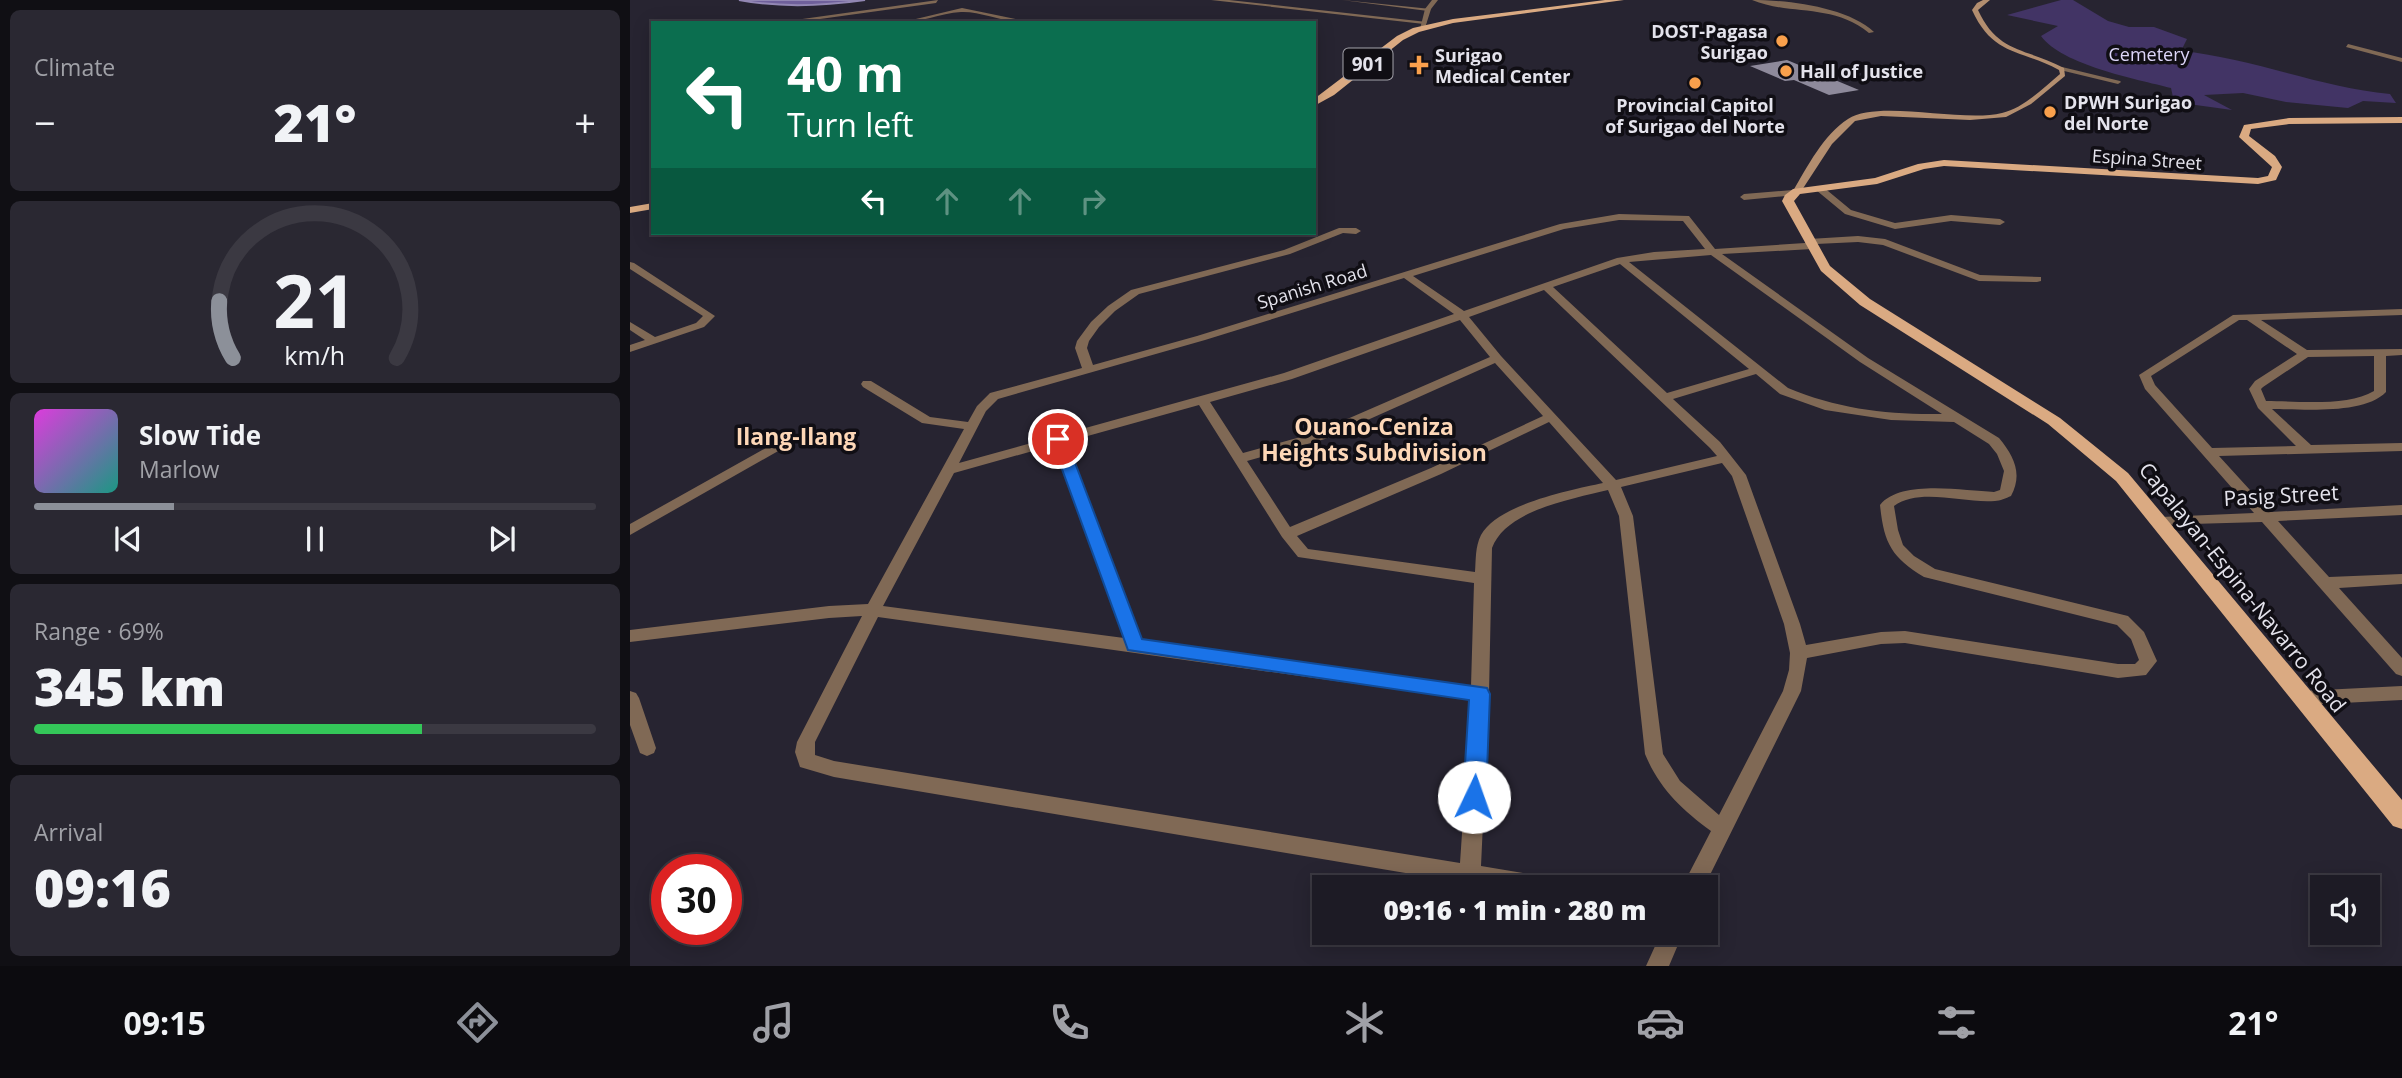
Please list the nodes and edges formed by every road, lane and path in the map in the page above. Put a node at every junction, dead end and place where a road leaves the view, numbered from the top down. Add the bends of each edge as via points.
1 (895, 0) edge
2 (935, 0) edge
3 (1214, 0) edge
4 (1345, 0) edge
5 (1435, 0) edge
6 (1621, 0) edge
7 (1755, 0) edge
8 (1987, 0) edge
9 (1388, 2) edge
10 (975, 3) dead end
11 (851, 5) dead end
12 (1428, 9) junction
13 (926, 18) junction
14 (791, 21) edge
15 (912, 21) edge
16 (939, 21) edge
17 (1015, 21) edge
18 (1424, 23) junction
19 (1871, 32) dead end
20 (2348, 46) dead end
21 (2402, 60) edge
22 (2062, 69) junction
23 (2118, 82) dead end
24 (1316, 102) edge
25 (2402, 120) edge
26 (1819, 188) junction
27 (1795, 192) junction
28 (1744, 197) dead end
29 (651, 206) edge
30 (630, 210) edge
31 (2000, 222) dead end
32 (1356, 231) dead end
33 (1810, 244) junction
34 (1712, 251) junction
35 (1621, 260) junction
36 (630, 265) edge
37 (1406, 275) junction
38 (2037, 279) dead end
39 (1544, 285) junction
40 (2402, 312) edge
41 (1461, 314) junction
42 (2249, 317) junction
43 (630, 325) edge
44 (654, 341) junction
45 (630, 349) edge
46 (2402, 352) edge
47 (2305, 354) junction
48 (2380, 354) junction
49 (1497, 358) junction
50 (1089, 369) junction
51 (1758, 370) junction
52 (867, 384) dead end
53 (1664, 398) junction
54 (1203, 401) junction
55 (2262, 405) junction
56 (1549, 417) junction
57 (1958, 418) junction
58 (972, 426) junction
59 (1058, 439) junction
60 (782, 443) dead end
61 (2402, 447) edge
62 (2306, 448) junction
63 (2209, 452) junction
64 (1726, 458) junction
65 (1238, 459) junction
66 (950, 471) junction
67 (1613, 485) junction
68 (2402, 510) edge
69 (2268, 517) junction
70 (2161, 522) junction
71 (630, 530) edge
72 (1287, 534) junction
73 (1482, 579) junction
74 (2402, 579) edge
75 (2327, 583) junction
76 (873, 610) junction
77 (630, 636) edge
78 (1135, 645) junction
79 (1798, 653) junction
80 (2402, 668) edge
81 (2402, 693) edge
82 (1480, 694) junction
83 (630, 698) edge
84 (2302, 698) junction
85 (647, 748) dead end
86 (2393, 798) edge
87 (2402, 818) edge
88 (1723, 829) junction
89 (1470, 875) joint
90 (1699, 875) edge
91 (1667, 945) edge
92 (1657, 966) edge

1 - 11 street
2 - 10 street via 961,7
2 - 14 street
3 - 18 street
4 - 9 street
5 - 12 street
6 - 18 main road, 901
7 - 19 street via 1850,19
8 - 22 main road via 1975,10 1990,39
9 - 12 street
12 - 18 street
13 - 15 street
13 - 16 street
13 - 17 street via 957,10
18 - 24 main road, 901
20 - 21 street
22 - 23 street
22 - 27 main road via 2063,75 2050,86 2003,116 1870,115 1852,119
25 - 26 main road, Espina Street via 2277,121 2246,127 2244,137 2277,167 2272,178 2258,181 1944,163 1877,180
26 - 27 main road, Espina Street
26 - 31 street via 1848,212 1895,226 1945,218
27 - 28 street
27 - 33 main road, Capalayan-Espina-Navarro Road via 1789,197 1790,207
29 - 30 main road
32 - 50 street via 1342,230 1287,253 1135,292 1114,305 1081,344
33 - 34 street
33 - 38 street via 1858,239 1885,242 1979,278
33 - 70 main road, Capalayan-Espina-Navarro Road via 1831,275 1865,302 2077,438 2122,477
34 - 35 street
34 - 37 street, Spanish Road via 1686,218 1619,217 1578,222
34 - 57 street via 1864,360
35 - 39 street
35 - 51 street
36 - 44 street via 710,316 700,325
37 - 41 street
37 - 50 street, Spanish Road
39 - 41 street
39 - 53 street
40 - 42 street
41 - 49 street
41 - 54 street via 1315,367
42 - 47 street
42 - 63 street via 2233,319 2145,375 2149,386
43 - 44 street
44 - 45 street
46 - 48 street
47 - 48 street
47 - 55 street via 2259,384 2255,389
48 - 55 street via 2380,392 2376,397 2355,402
49 - 56 street
49 - 65 street via 1320,436
50 - 58 street, Spanish Road via 994,396
51 - 53 street
51 - 57 street via 1784,391 1821,405 1900,418
52 - 58 street via 927,420
53 - 64 street
54 - 59 street
54 - 65 street
55 - 62 street
56 - 67 street
56 - 72 street
57 - 79 street via 1994,441 2008,459 2012,475 2006,493 1995,497 1909,494 1892,498 1887,505 1895,546 1930,573 2122,620 2138,636 2146,667 2118,670 1905,637
58 - 66 street, Spanish Road
59 - 66 street
59 - 78 street
60 - 71 street
61 - 62 street
62 - 63 street
63 - 69 street
64 - 67 street
64 - 79 street via 1746,492
65 - 72 street
66 - 76 street, Spanish Road
67 - 73 street via 1530,506 1498,525 1484,548
67 - 88 street via 1626,516 1654,754 1679,794
68 - 69 street, Pasig Street
69 - 70 street, Pasig Street
69 - 75 street
70 - 84 main road, Capalayan-Espina-Navarro Road
72 - 73 street via 1303,552 1318,557
73 - 82 street
74 - 75 street
75 - 80 street
76 - 77 street
76 - 78 street
76 - 89 street, Spanish Road via 806,741 807,761 818,766
78 - 82 street
79 - 88 street via 1792,691
81 - 84 street
82 - 89 street
83 - 85 street
84 - 86 main road, Capalayan-Espina-Navarro Road
86 - 87 main road, Capalayan-Espina-Navarro Road
88 - 90 street
91 - 92 street

